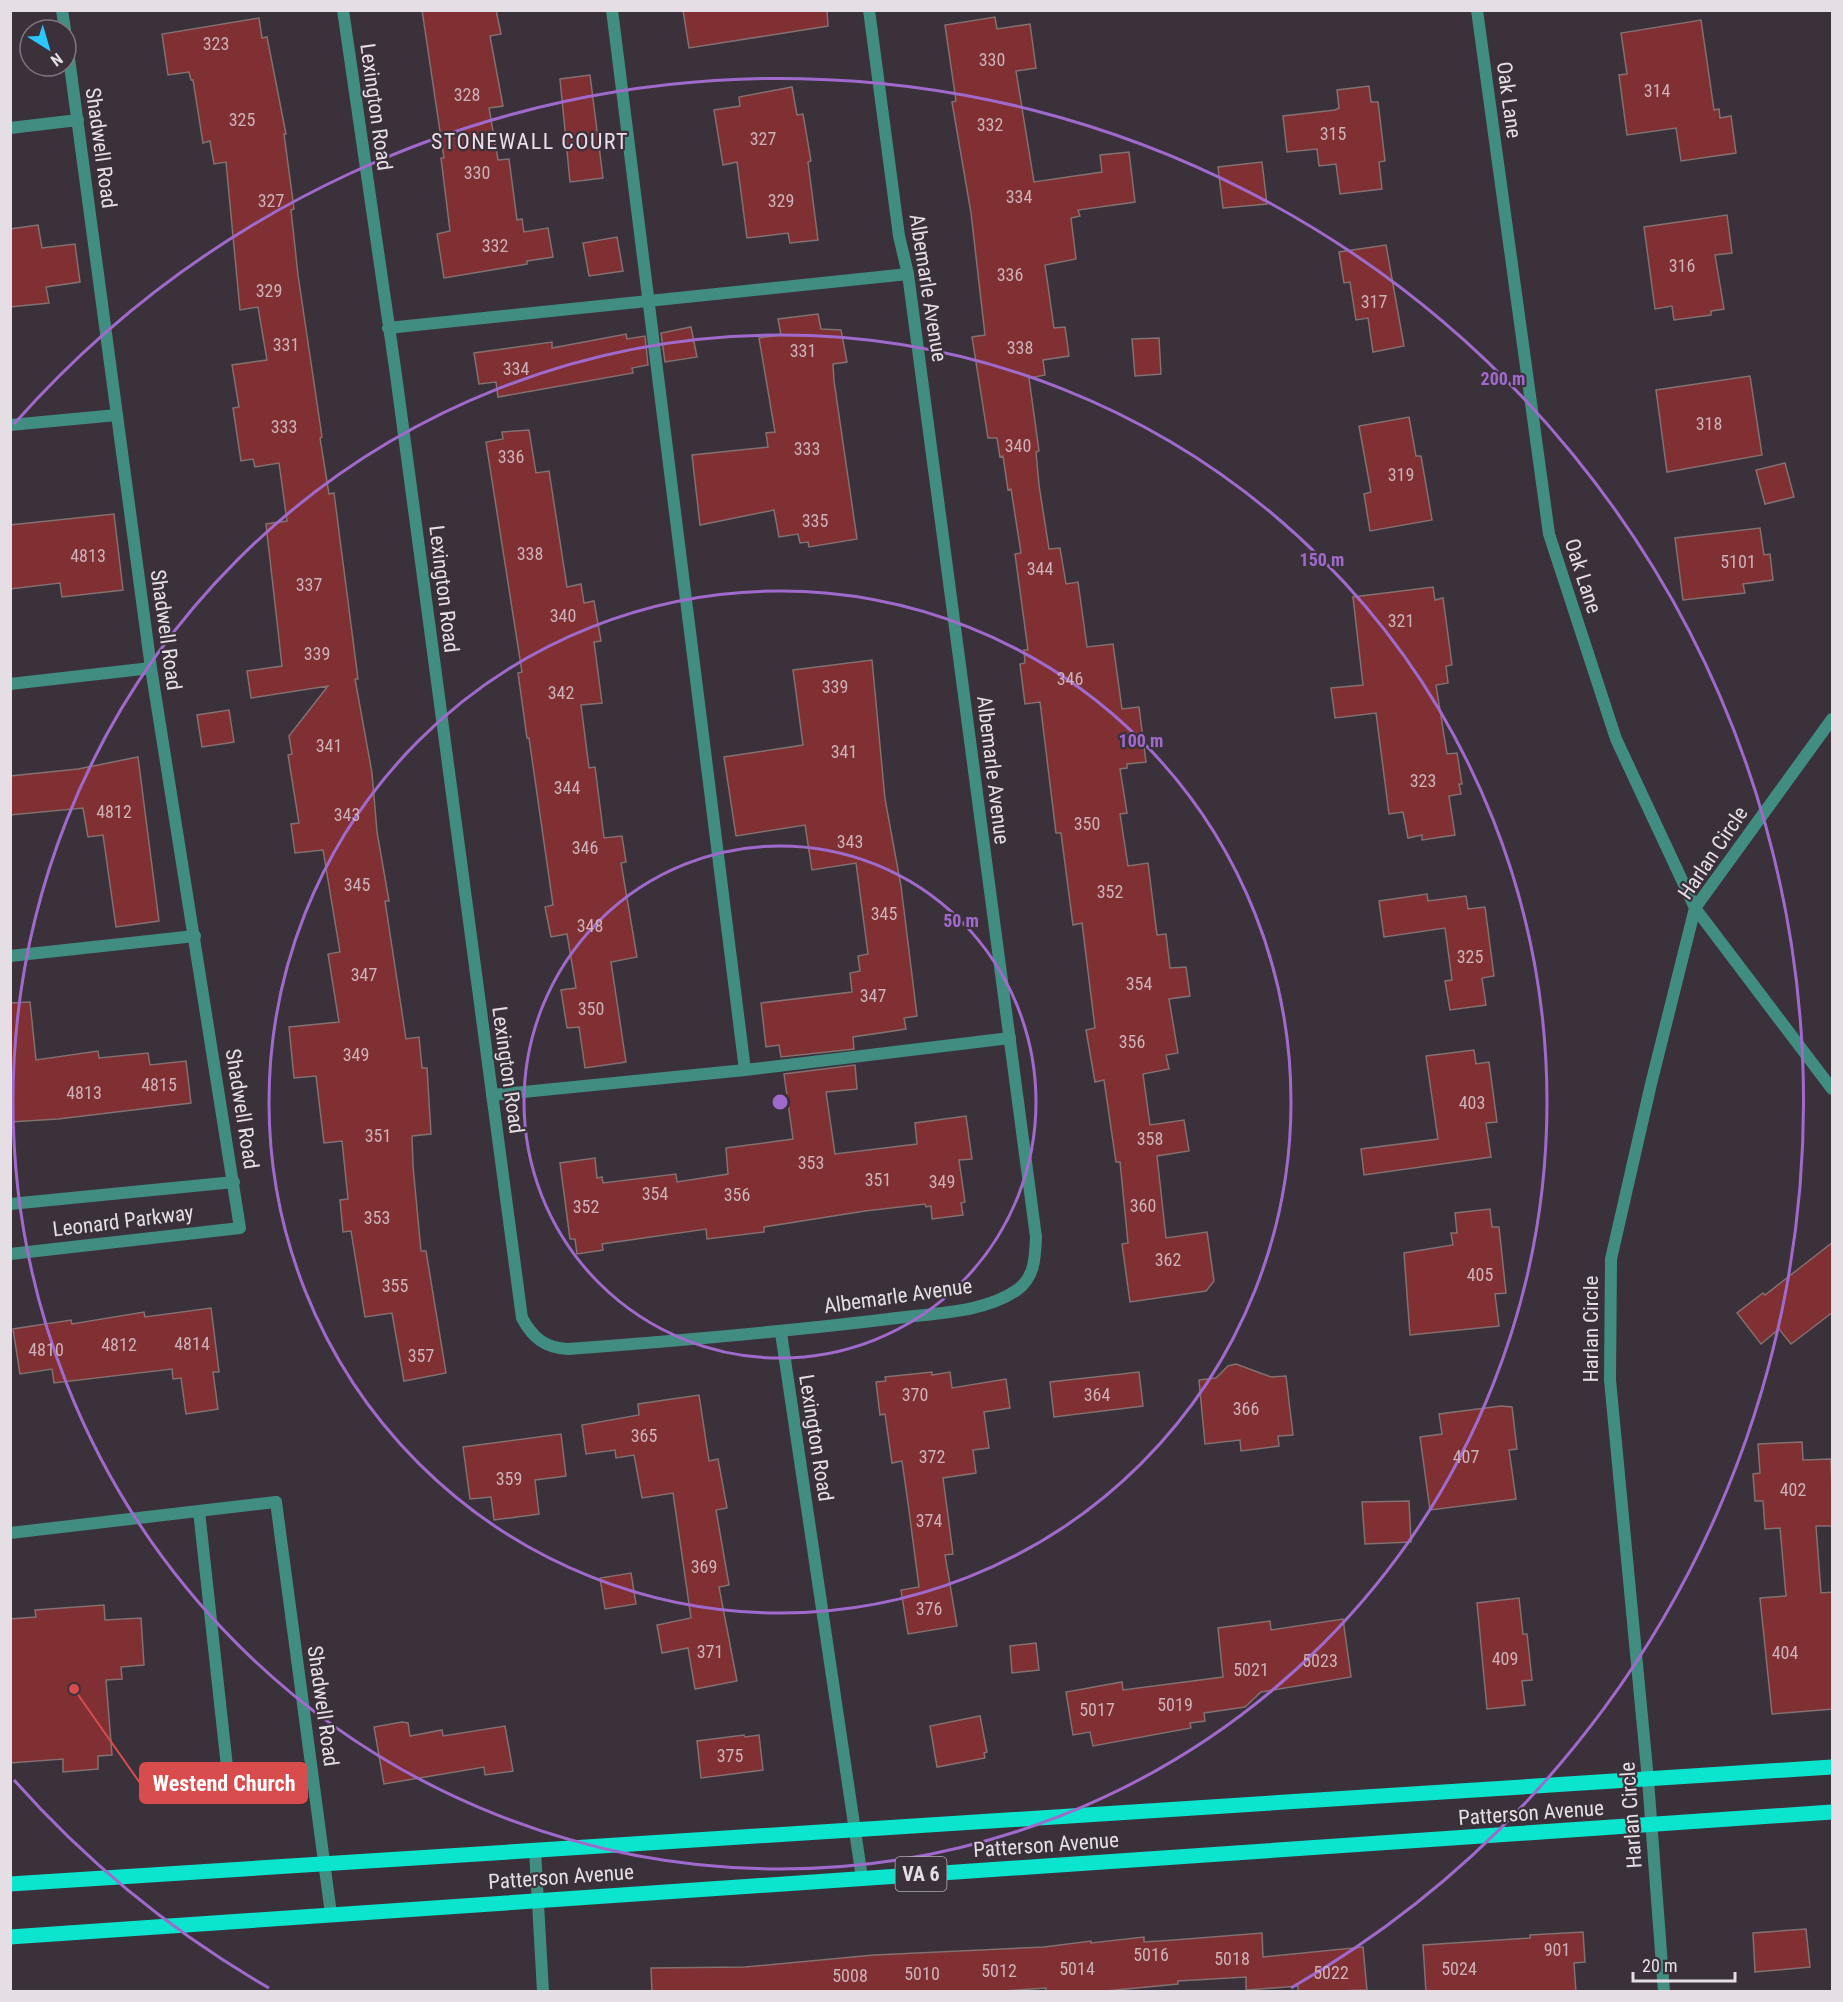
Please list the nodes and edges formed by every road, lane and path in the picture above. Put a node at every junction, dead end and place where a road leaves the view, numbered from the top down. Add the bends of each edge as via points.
1 (343, 10) edge
2 (612, 10) edge
3 (869, 10) edge
4 (1477, 10) edge
5 (72, 78) edge
6 (78, 120) junction
7 (10, 128) edge
8 (908, 274) junction
9 (650, 300) junction
10 (388, 328) junction
11 (117, 415) junction
12 (10, 425) edge
13 (151, 668) junction
14 (10, 684) edge
15 (1833, 719) edge
16 (1695, 908) junction
17 (195, 936) junction
18 (10, 956) edge
19 (1010, 1038) junction
20 (745, 1070) junction
21 (1833, 1089) edge
22 (492, 1095) junction
23 (234, 1182) junction
24 (10, 1204) edge
25 (240, 1228) joint
26 (10, 1254) edge
27 (781, 1333) junction
28 (199, 1511) junction
29 (10, 1533) edge
30 (1833, 1767) edge
31 (1648, 1780) junction
32 (229, 1785) dead end
33 (1833, 1812) edge
34 (1652, 1826) junction
35 (856, 1831) junction
36 (535, 1850) junction
37 (324, 1862) junction
38 (862, 1878) junction
39 (10, 1884) edge
40 (538, 1900) junction
41 (331, 1914) junction
42 (10, 1937) edge
43 (543, 1992) edge
44 (1664, 1992) edge

1 - 10 street, Lexington Road
2 - 9 street
3 - 8 street, Albemarle Avenue via 899,236
4 - 16 street, Oak Lane via 1548,534 1616,739
5 - 6 street, Shadwell Road
6 - 7 street
6 - 11 street, Shadwell Road
8 - 9 street
8 - 19 street, Albemarle Avenue
9 - 10 street
9 - 20 street
10 - 22 street, Lexington Road
11 - 12 street
11 - 13 street, Shadwell Road
13 - 14 street
13 - 17 street, Shadwell Road
15 - 16 street, Harlan Circle
16 - 21 street, Oak Lane
16 - 31 street, Harlan Circle via 1611,1259 1610,1380
17 - 18 street
17 - 23 street, Shadwell Road
19 - 20 street
19 - 27 street, Albemarle Avenue via 1036,1237 1031,1276 1017,1290 995,1301 959,1310
20 - 22 street
22 - 27 street, Lexington Road via 522,1318 540,1342 568,1349
23 - 24 street, Leonard Parkway
23 - 25 street, Shadwell Road
25 - 26 street, Leonard Parkway
27 - 35 street, Lexington Road
28 - 29 street
28 - 32 street
28 - 37 street, Shadwell Road via 276,1502
30 - 31 main road, Patterson Avenue / VA 6
31 - 34 street, Harlan Circle
31 - 35 main road, Patterson Avenue / VA 6
33 - 34 main road, Patterson Avenue / VA 6
34 - 38 main road, Patterson Avenue / VA 6
34 - 44 street, Harlan Circle
35 - 36 main road, Patterson Avenue / VA 6
35 - 38 street, Lexington Road
36 - 37 main road, Patterson Avenue / VA 6
36 - 40 street
37 - 39 main road, Patterson Avenue / VA 6
37 - 41 street, Shadwell Road
38 - 40 main road, Patterson Avenue / VA 6
40 - 41 main road, Patterson Avenue / VA 6
40 - 43 street
41 - 42 main road, Patterson Avenue / VA 6

